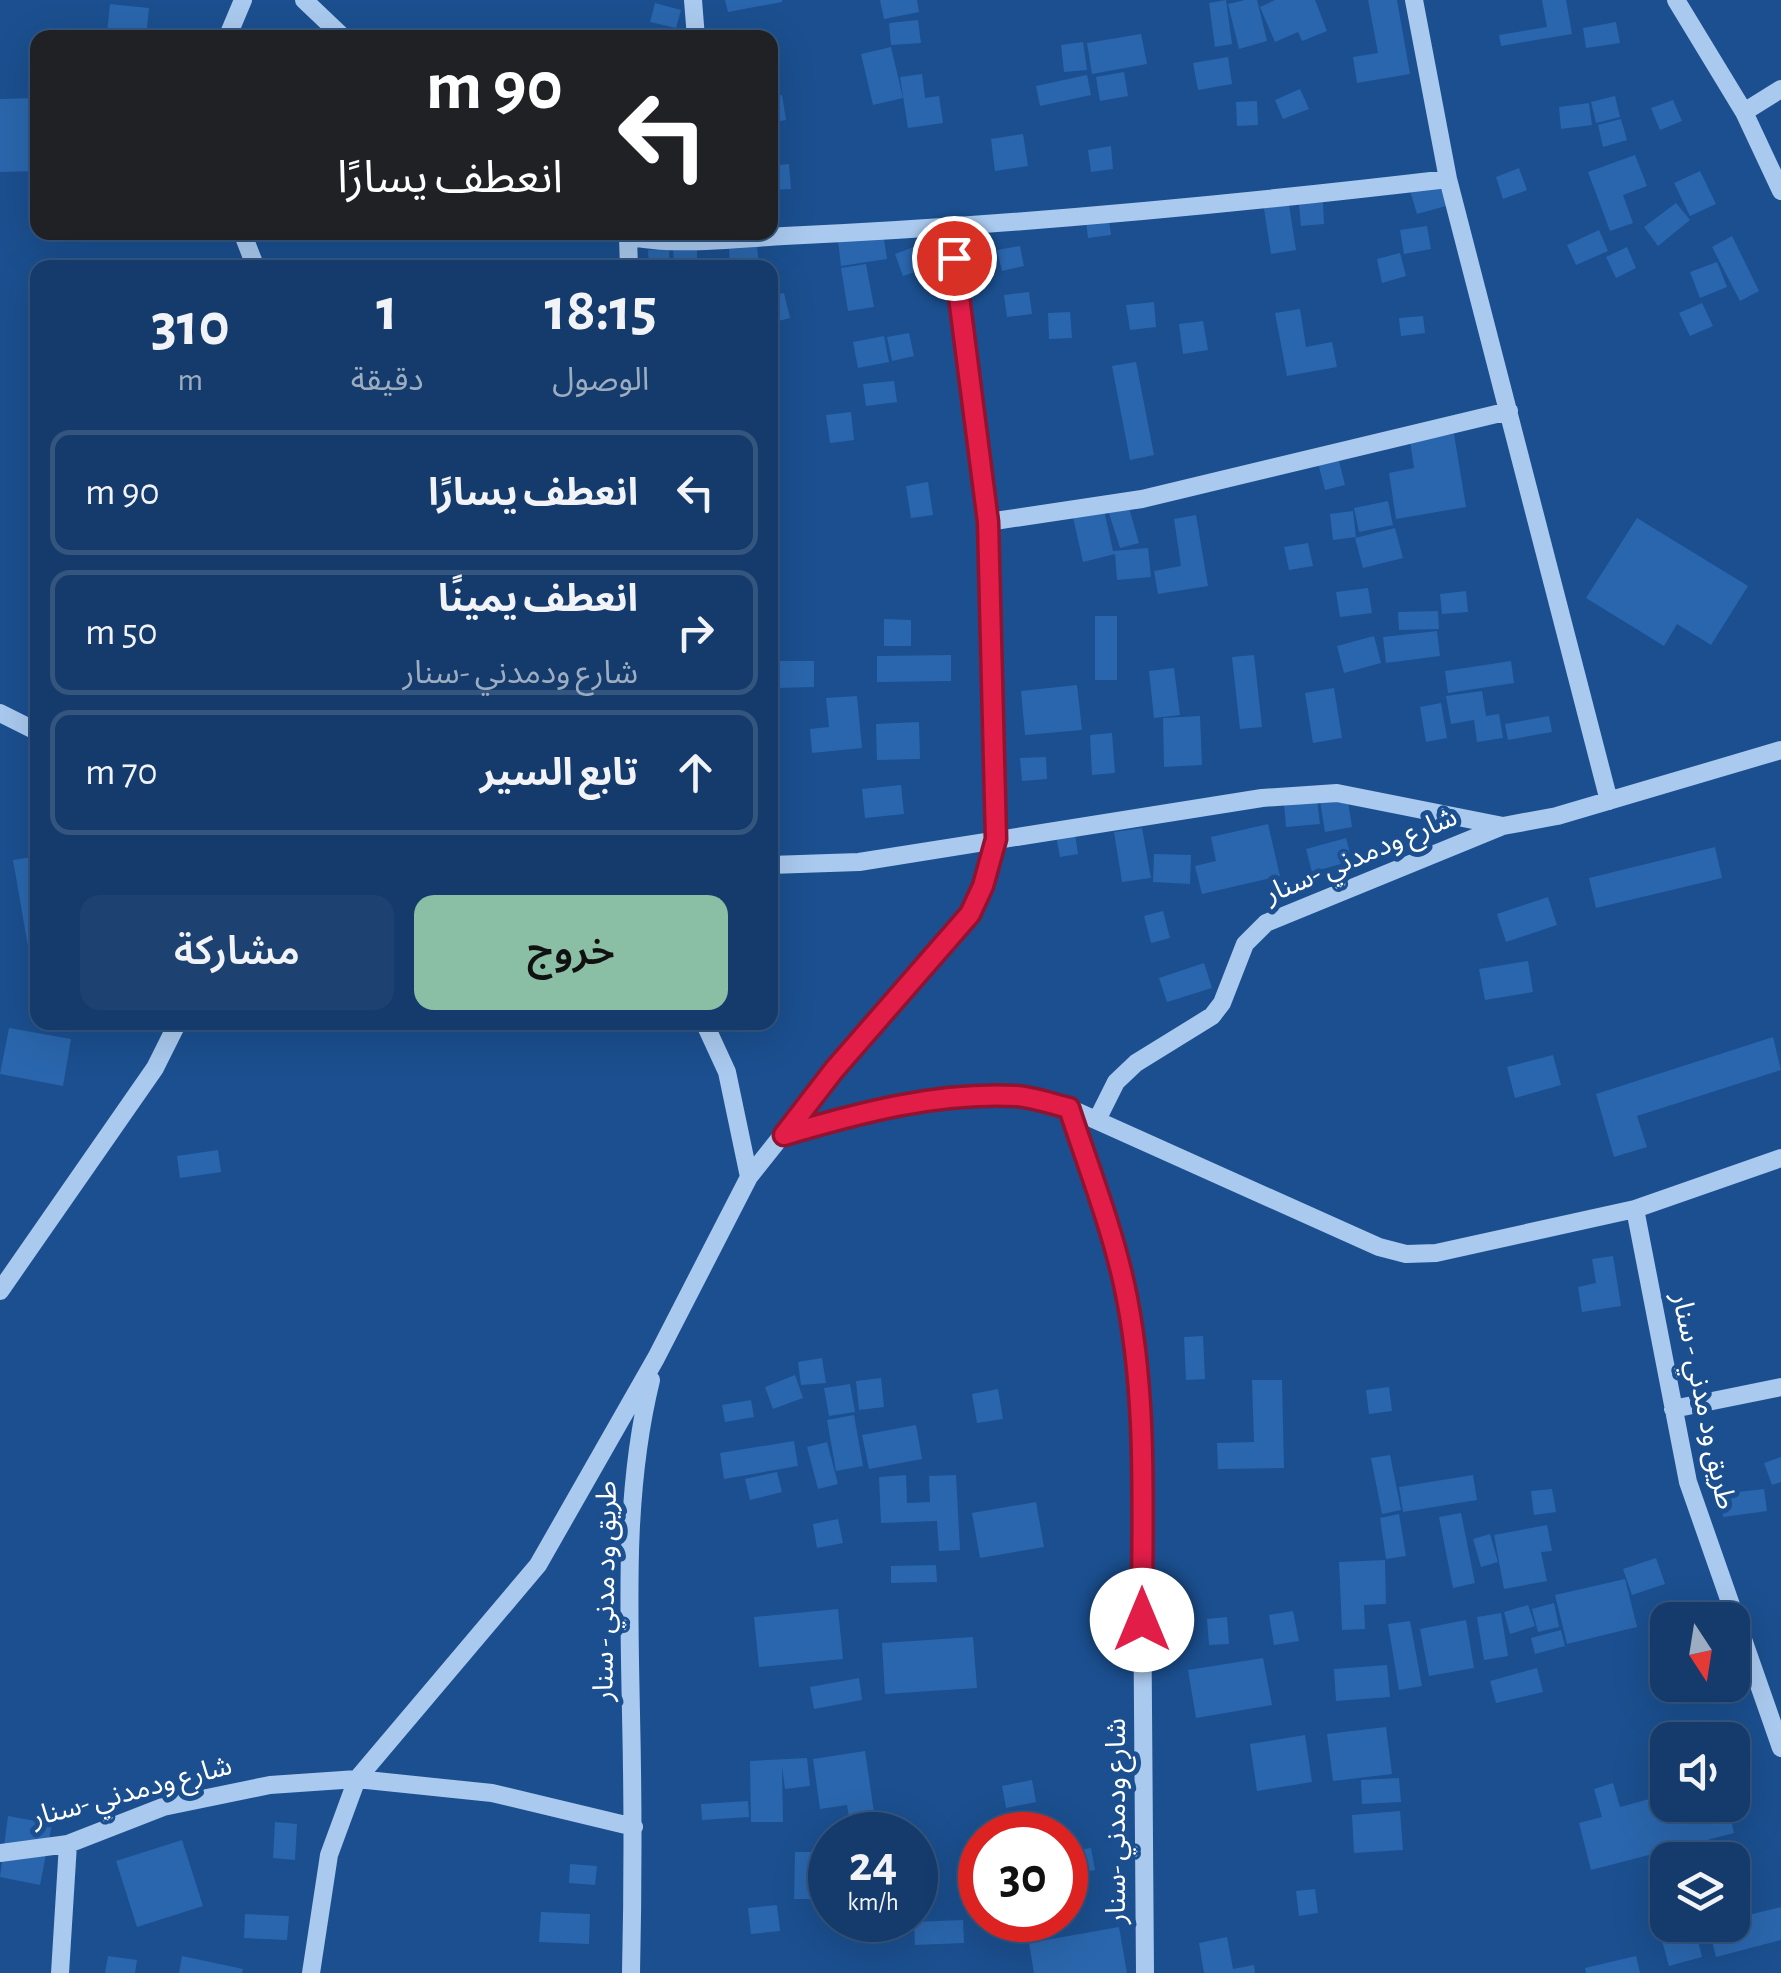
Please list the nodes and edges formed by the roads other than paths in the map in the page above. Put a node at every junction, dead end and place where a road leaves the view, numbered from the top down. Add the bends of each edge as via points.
1 (243, 0) edge
2 (304, 0) edge
3 (693, 0) edge
4 (1414, 0) edge
5 (1676, 0) edge
6 (231, 30) edge
7 (336, 30) edge
8 (695, 30) edge
9 (1781, 89) edge
10 (1744, 112) junction
11 (1448, 179) junction
12 (1781, 191) edge
13 (950, 228) junction
14 (778, 234) edge
15 (1508, 410) junction
16 (988, 522) junction
17 (0, 712) edge
18 (30, 728) edge
19 (1781, 750) edge
20 (1609, 801) junction
21 (1504, 826) junction
22 (996, 839) junction
23 (778, 865) edge
24 (174, 1030) edge
25 (708, 1030) edge
26 (1069, 1108) junction
27 (1097, 1120) junction
28 (784, 1135) junction
29 (1781, 1158) edge
30 (749, 1178) junction
31 (1634, 1209) junction
32 (0, 1291) edge
33 (656, 1358) junction
34 (1781, 1387) edge
35 (1673, 1408) junction
36 (1781, 1748) edge
37 (357, 1779) junction
38 (634, 1826) junction
39 (68, 1844) junction
40 (0, 1853) edge
41 (60, 1973) edge
42 (311, 1973) edge
43 (631, 1973) edge
44 (1145, 1973) edge

1 - 6 street
2 - 7 street
3 - 8 street
4 - 11 street
5 - 10 street
9 - 10 street
10 - 12 street
11 - 13 street
11 - 15 street
13 - 14 street
13 - 16 street
15 - 16 street via 1142,499
15 - 20 street
16 - 22 street
17 - 18 street
19 - 20 street
20 - 21 street
21 - 22 street via 1337,793 1262,798
21 - 27 street, شارع ودمدني -سنار via 1266,924 1244,944 1212,1016 1136,1063 1116,1082
22 - 23 street via 859,862
22 - 28 street via 970,914
24 - 32 street via 156,1068
25 - 30 street via 726,1072
26 - 27 street
26 - 28 street via 1019,1096 942,1098
26 - 44 street, شارع ودمدني -سنار via 1124,1282 1135,1348 1142,1445
27 - 31 street via 1406,1254 1436,1254
28 - 30 street
29 - 31 street
30 - 33 street
31 - 35 street, طريق ود مدني - سنار
33 - 37 street via 538,1565
33 - 38 street, طريق ود مدني - سنار via 640,1424 628,1562
34 - 35 street
35 - 36 street, طريق ود مدني - سنار via 1702,1527
37 - 38 street, شارع ودمدني -سنار via 492,1793
37 - 39 street, شارع ودمدني -سنار via 270,1785 163,1807
37 - 42 street via 329,1856
38 - 43 street, طريق ود مدني - سنار
39 - 40 street, شارع ودمدني -سنار
39 - 41 street

